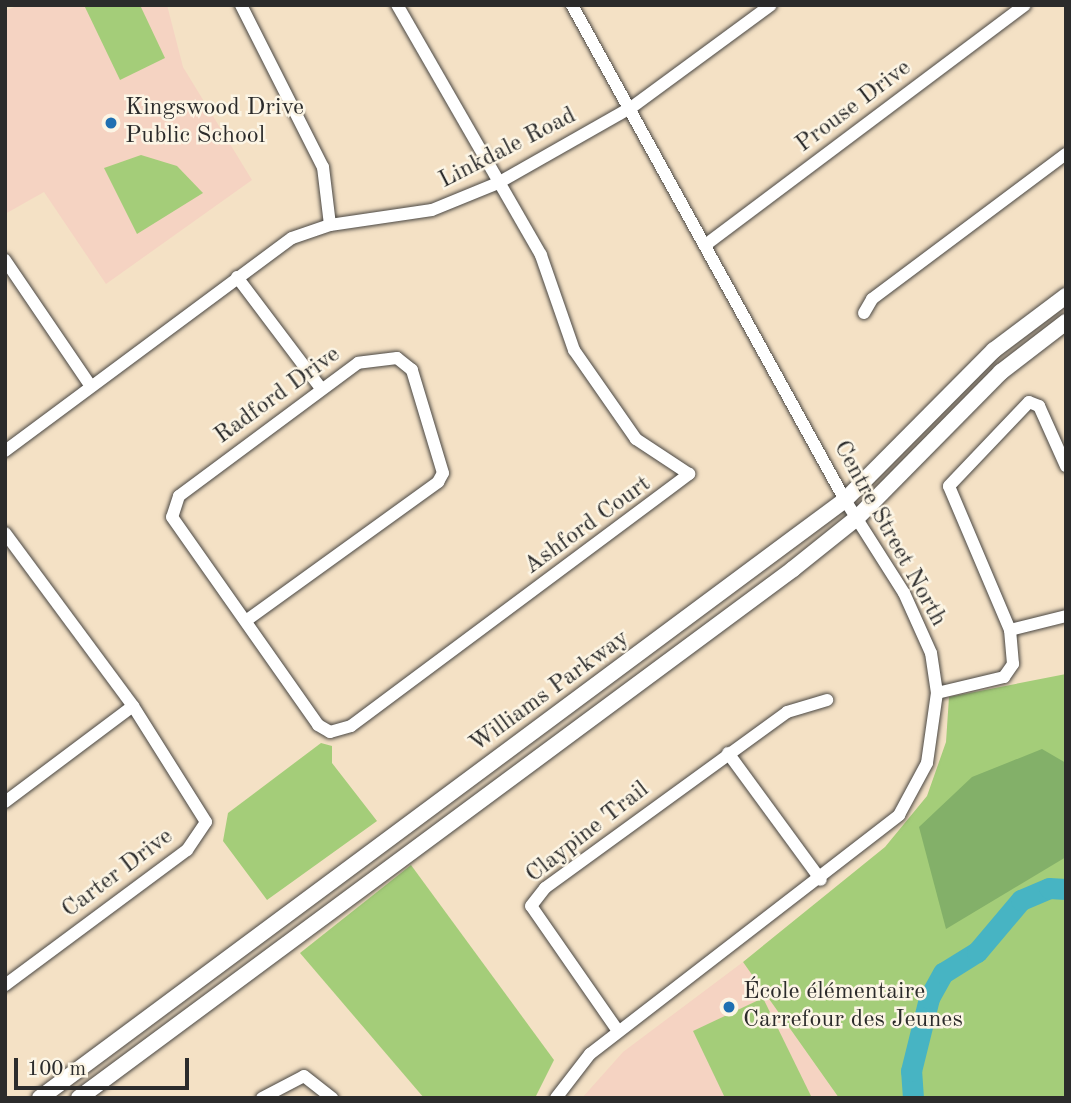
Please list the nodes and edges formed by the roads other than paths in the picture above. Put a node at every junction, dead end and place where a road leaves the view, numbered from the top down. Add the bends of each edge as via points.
1 (241, 5) edge
2 (397, 5) edge
3 (572, 5) edge
4 (771, 5) edge
5 (1025, 5) edge
6 (632, 107) junction
7 (1066, 154) edge
8 (498, 183) junction
9 (330, 225) junction
10 (708, 243) junction
11 (8, 269) edge
12 (237, 276) junction
13 (1066, 296) edge
14 (864, 313) dead end
15 (1066, 322) edge
16 (90, 385) junction
17 (320, 387) junction
18 (5, 451) edge
19 (1066, 467) edge
20 (845, 500) junction
21 (857, 518) junction
22 (5, 533) edge
23 (1066, 616) edge
24 (247, 620) junction
25 (1010, 630) junction
26 (937, 693) junction
27 (827, 700) dead end
28 (134, 706) junction
29 (728, 753) junction
30 (5, 802) edge
31 (821, 880) junction
32 (5, 985) edge
33 (618, 1031) junction
34 (40, 1098) edge
35 (79, 1098) edge
36 (262, 1098) edge
37 (332, 1098) edge
38 (556, 1098) edge

1 - 9 street via 323,167
2 - 8 street
3 - 6 street, Centre Street North
4 - 6 street, Linkdale Road
5 - 10 street, Prouse Drive
6 - 8 street, Linkdale Road
6 - 10 street, Centre Street North
7 - 14 street via 872,299
8 - 9 street, Linkdale Road via 432,210
8 - 24 street, Ashford Court via 541,256 574,350 636,439 653,454 688,468 685,482 342,731 318,725
9 - 12 street, Linkdale Road via 303,231
10 - 20 street, Centre Street North
11 - 16 street
12 - 16 street, Linkdale Road
12 - 17 street
13 - 20 main road, Williams Parkway via 986,357
15 - 21 main road, Williams Parkway via 1001,372
16 - 18 street, Linkdale Road
17 - 24 street, Radford Drive via 179,496 174,507 179,532
17 - 24 street, Radford Drive via 358,363 404,360 443,473 438,482
19 - 25 street via 1039,406 1029,402 949,486
20 - 21 street, Centre Street North
20 - 34 main road, Williams Parkway
21 - 26 street, Centre Street North via 919,624
21 - 35 main road, Williams Parkway
22 - 28 street, Carter Drive
23 - 25 street
25 - 26 street via 1010,674
26 - 31 street, Centre Street North via 927,762 911,800
27 - 29 street, Claypine Trail via 787,712
28 - 30 street
28 - 32 street, Carter Drive via 204,810 201,834
29 - 31 street
29 - 33 street, Claypine Trail via 545,888 531,906
31 - 33 street, Centre Street North
33 - 38 street, Centre Street North via 590,1054
36 - 37 street via 304,1076

